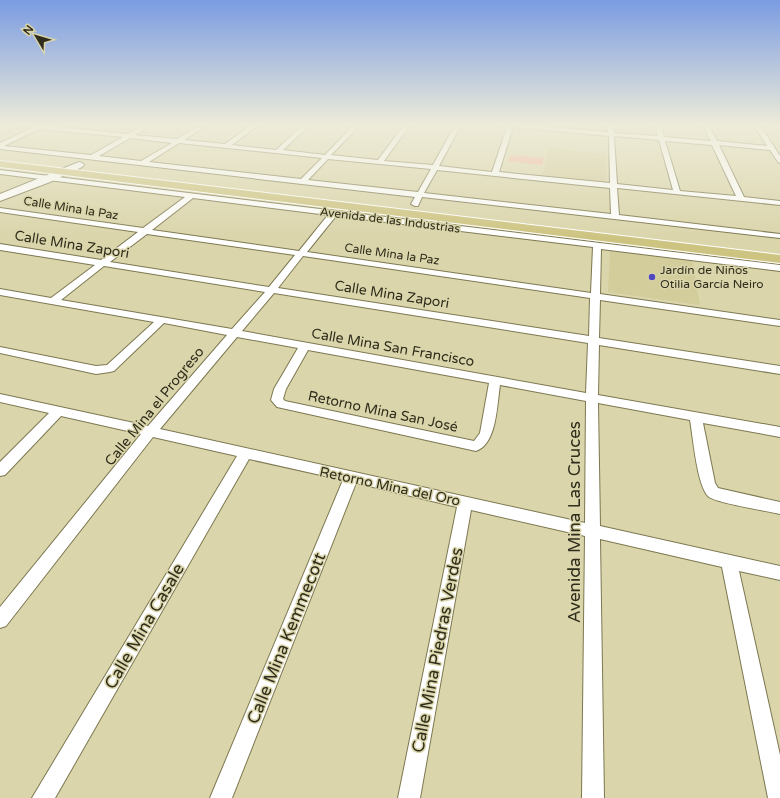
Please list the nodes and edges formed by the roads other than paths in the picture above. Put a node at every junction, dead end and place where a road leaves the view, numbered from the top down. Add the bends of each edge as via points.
1 (55, 162) edge
2 (84, 162) edge
3 (135, 162) edge
4 (323, 162) edge
5 (382, 162) edge
6 (438, 162) edge
7 (498, 162) edge
8 (613, 162) edge
9 (669, 162) edge
10 (723, 162) edge
11 (143, 163) joint
12 (0, 164) edge
13 (79, 165) junction
14 (435, 168) junction
15 (0, 172) edge
16 (65, 172) junction
17 (495, 174) junction
18 (52, 178) junction
19 (302, 182) junction
20 (614, 186) junction
21 (676, 193) junction
22 (191, 196) junction
23 (0, 198) edge
24 (741, 199) junction
25 (418, 200) junction
26 (780, 203) edge
27 (0, 210) edge
28 (334, 213) junction
29 (615, 217) junction
30 (142, 232) junction
31 (780, 236) edge
32 (0, 247) edge
33 (597, 247) junction
34 (780, 247) edge
35 (300, 254) junction
36 (780, 258) edge
37 (103, 263) junction
38 (780, 268) edge
39 (272, 289) junction
40 (0, 292) edge
41 (596, 296) junction
42 (53, 301) junction
43 (162, 320) junction
44 (780, 323) edge
45 (234, 333) junction
46 (594, 340) junction
47 (306, 346) junction
48 (0, 350) edge
49 (780, 370) edge
50 (495, 381) junction
51 (0, 398) edge
52 (592, 398) junction
53 (58, 412) junction
54 (696, 417) junction
55 (151, 431) junction
56 (780, 432) edge
57 (245, 454) junction
58 (0, 471) edge
59 (351, 478) junction
60 (465, 503) junction
61 (780, 508) edge
62 (592, 532) junction
63 (729, 562) junction
64 (780, 573) edge
65 (0, 620) edge
66 (43, 798) edge
67 (222, 798) edge
68 (408, 798) edge
69 (593, 798) edge
70 (779, 798) edge

1 - 13 main road, Avenida de las Industrias
2 - 13 street
3 - 11 street, Avenida de las Industrias
4 - 19 street
5 - 14 street
6 - 14 street
7 - 17 street
8 - 20 street
9 - 21 street
10 - 24 street
11 - 19 street, Avenida de las Industrias
12 - 16 main road, Avenida de las Industrias
13 - 16 main road
13 - 25 main road, Avenida de las Industrias
14 - 17 street
14 - 25 street
15 - 18 street, Avenida de las Industrias
16 - 18 main road
16 - 36 main road, Avenida de las Industrias
17 - 20 street
18 - 22 street, Avenida de las Industrias
18 - 23 main road
19 - 25 street, Avenida de las Industrias
20 - 21 street
20 - 29 street
21 - 24 street
22 - 28 street, Avenida de las Industrias
22 - 30 street
24 - 26 street
25 - 29 street, Avenida de las Industrias
25 - 34 main road, Avenida de las Industrias
27 - 30 street, Calle Mina la Paz
28 - 33 street, Avenida de las Industrias
28 - 35 street, Calle Mina el Progreso
29 - 31 street, Avenida de las Industrias
30 - 35 street, Calle Mina la Paz
30 - 37 street
32 - 37 street, Calle Mina Zapori
33 - 38 street, Avenida de las Industrias
33 - 41 street, Avenida Mina Las Cruces
35 - 39 street, Calle Mina el Progreso
35 - 41 street, Calle Mina la Paz
37 - 39 street, Calle Mina Zapori
37 - 42 street
39 - 45 street, Calle Mina el Progreso
39 - 46 street, Calle Mina Zapori
40 - 42 street, Calle Mina San Francisco
41 - 44 street, Calle Mina la Paz
41 - 46 street, Avenida Mina Las Cruces
42 - 43 street, Calle Mina San Francisco
43 - 45 street, Calle Mina San Francisco
43 - 48 street via 105,370
45 - 47 street, Calle Mina San Francisco
45 - 55 street, Calle Mina el Progreso
46 - 49 street, Calle Mina Zapori
46 - 52 street, Avenida Mina Las Cruces
47 - 50 street, Calle Mina San Francisco
47 - 50 street, Retorno Mina San José via 280,389 277,400 281,404 476,446 486,434
50 - 52 street, Calle Mina San Francisco
51 - 53 street, Retorno Mina del Oro
52 - 54 street, Calle Mina San Francisco
52 - 62 street, Avenida Mina Las Cruces
53 - 55 street, Retorno Mina del Oro
53 - 58 street
54 - 56 street, Calle Mina San Francisco
54 - 61 street via 708,484 713,492
55 - 57 street, Retorno Mina del Oro
55 - 65 street, Calle Mina el Progreso
57 - 59 street, Retorno Mina del Oro
57 - 66 street, Calle Mina Casale
59 - 60 street, Retorno Mina del Oro
59 - 67 street, Calle Mina Kemmecott
60 - 62 street, Retorno Mina del Oro
60 - 68 street, Calle Mina Piedras Verdes
62 - 63 street, Retorno Mina del Oro
62 - 69 street, Avenida Mina Las Cruces
63 - 64 street, Retorno Mina del Oro
63 - 70 street

